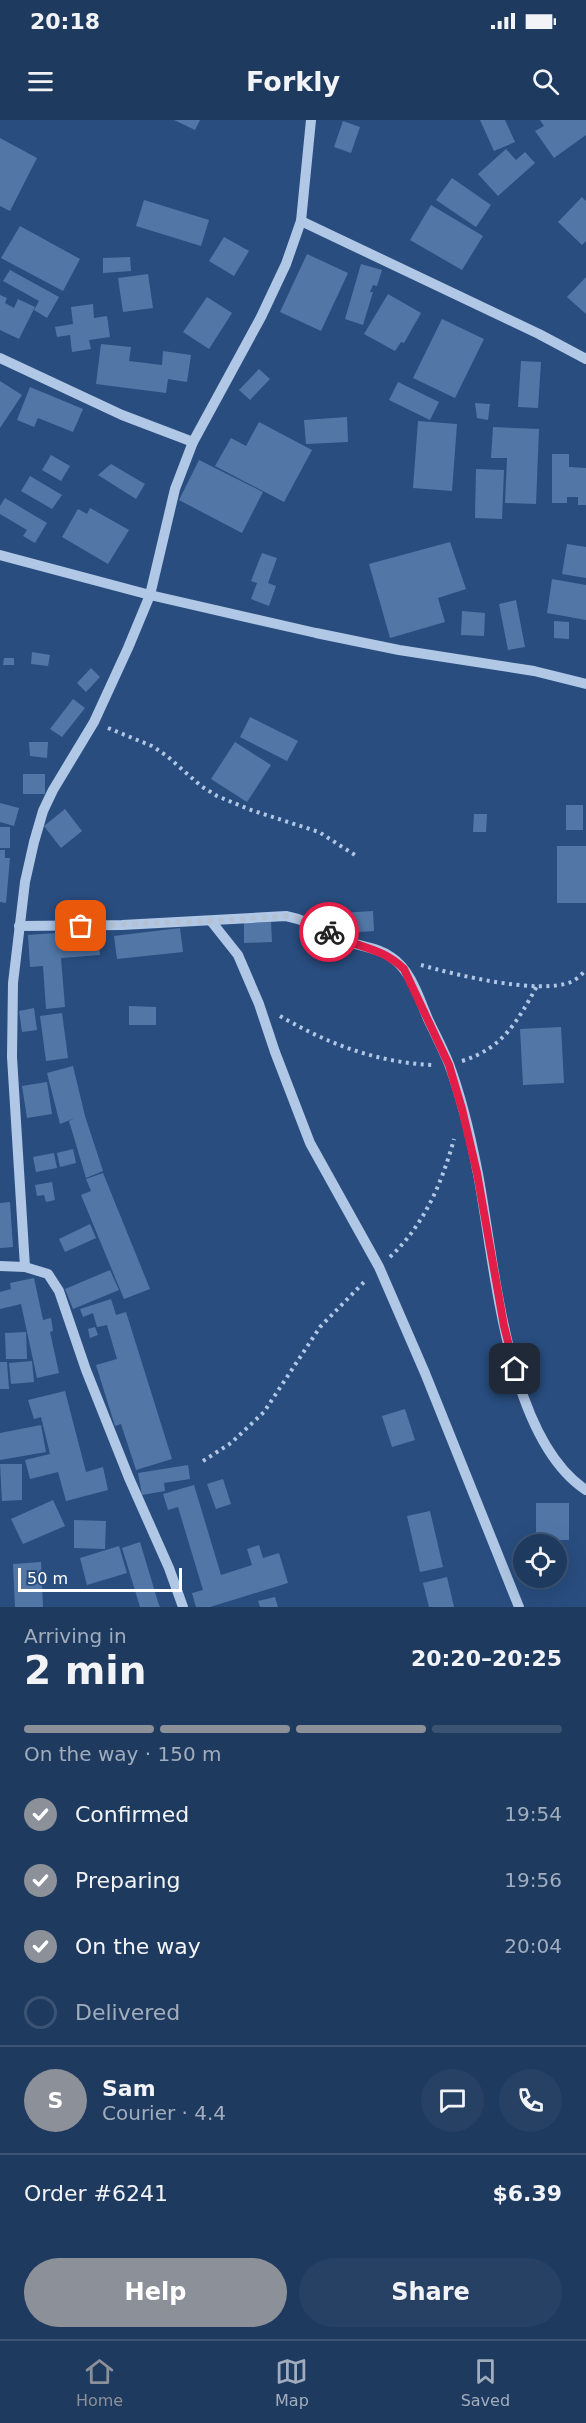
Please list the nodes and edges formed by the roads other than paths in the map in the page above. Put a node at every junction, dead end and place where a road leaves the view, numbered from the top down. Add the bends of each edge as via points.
1 (311, 120) edge
2 (301, 221) junction
3 (0, 358) edge
4 (586, 359) edge
5 (193, 442) junction
6 (0, 555) edge
7 (150, 595) junction
8 (582, 681) edge
9 (211, 921) junction
10 (19, 926) junction
11 (0, 1266) edge
12 (25, 1267) junction
13 (586, 1490) edge
14 (183, 1607) edge
15 (519, 1607) edge

1 - 2 street
2 - 4 street
2 - 5 street via 261,317
3 - 5 street via 122,415
5 - 7 street via 175,489
6 - 7 street
7 - 8 street via 378,645
7 - 10 street via 94,722 43,812 27,872
9 - 10 street
9 - 13 street via 295,917 392,957 404,969 449,1065 477,1173 515,1369 535,1426 553,1459
9 - 15 street via 238,955 310,1143 379,1268
10 - 12 street via 13,982 12,1057
11 - 12 street
12 - 14 street via 48,1274 59,1291 86,1370

